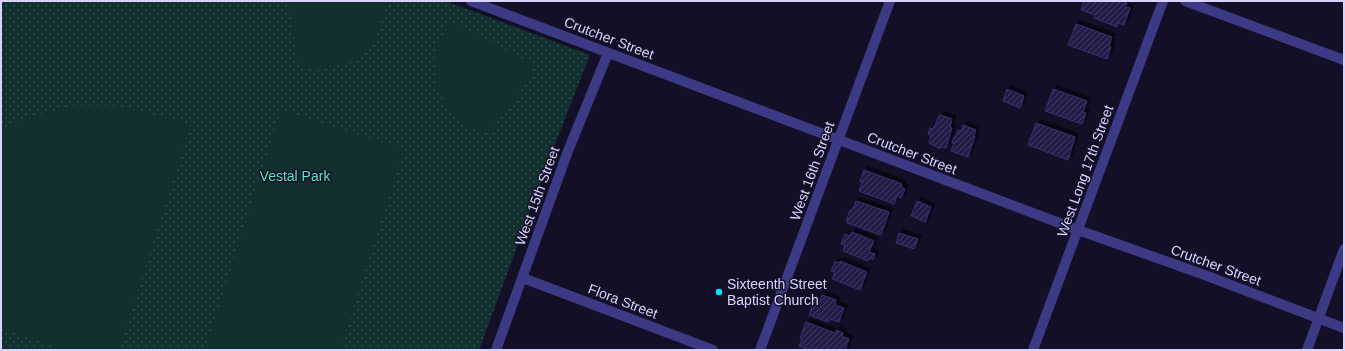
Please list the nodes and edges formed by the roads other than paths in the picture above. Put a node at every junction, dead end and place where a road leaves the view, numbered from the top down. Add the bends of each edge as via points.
1 (471, 1) edge
2 (890, 1) edge
3 (1163, 1) edge
4 (1185, 1) edge
5 (608, 53) junction
6 (1344, 60) edge
7 (838, 140) junction
8 (1078, 230) junction
9 (1344, 249) edge
10 (522, 278) junction
11 (1319, 318) junction
12 (1344, 328) edge
13 (496, 350) edge
14 (713, 350) edge
15 (760, 350) edge
16 (1033, 350) edge
17 (1307, 350) edge

1 - 5 street, Crutcher Street
2 - 7 street, West 16th Street
3 - 8 street, West Long 17th Street
4 - 6 street
5 - 7 street, Crutcher Street
5 - 10 street, West 15th Street via 568,151
7 - 8 street, Crutcher Street
7 - 15 street, West 16th Street
8 - 11 street, Crutcher Street
8 - 16 street, West Long 17th Street
9 - 11 street
10 - 13 street, West 15th Street
10 - 14 street, Flora Street
11 - 12 street, Crutcher Street
11 - 17 street

